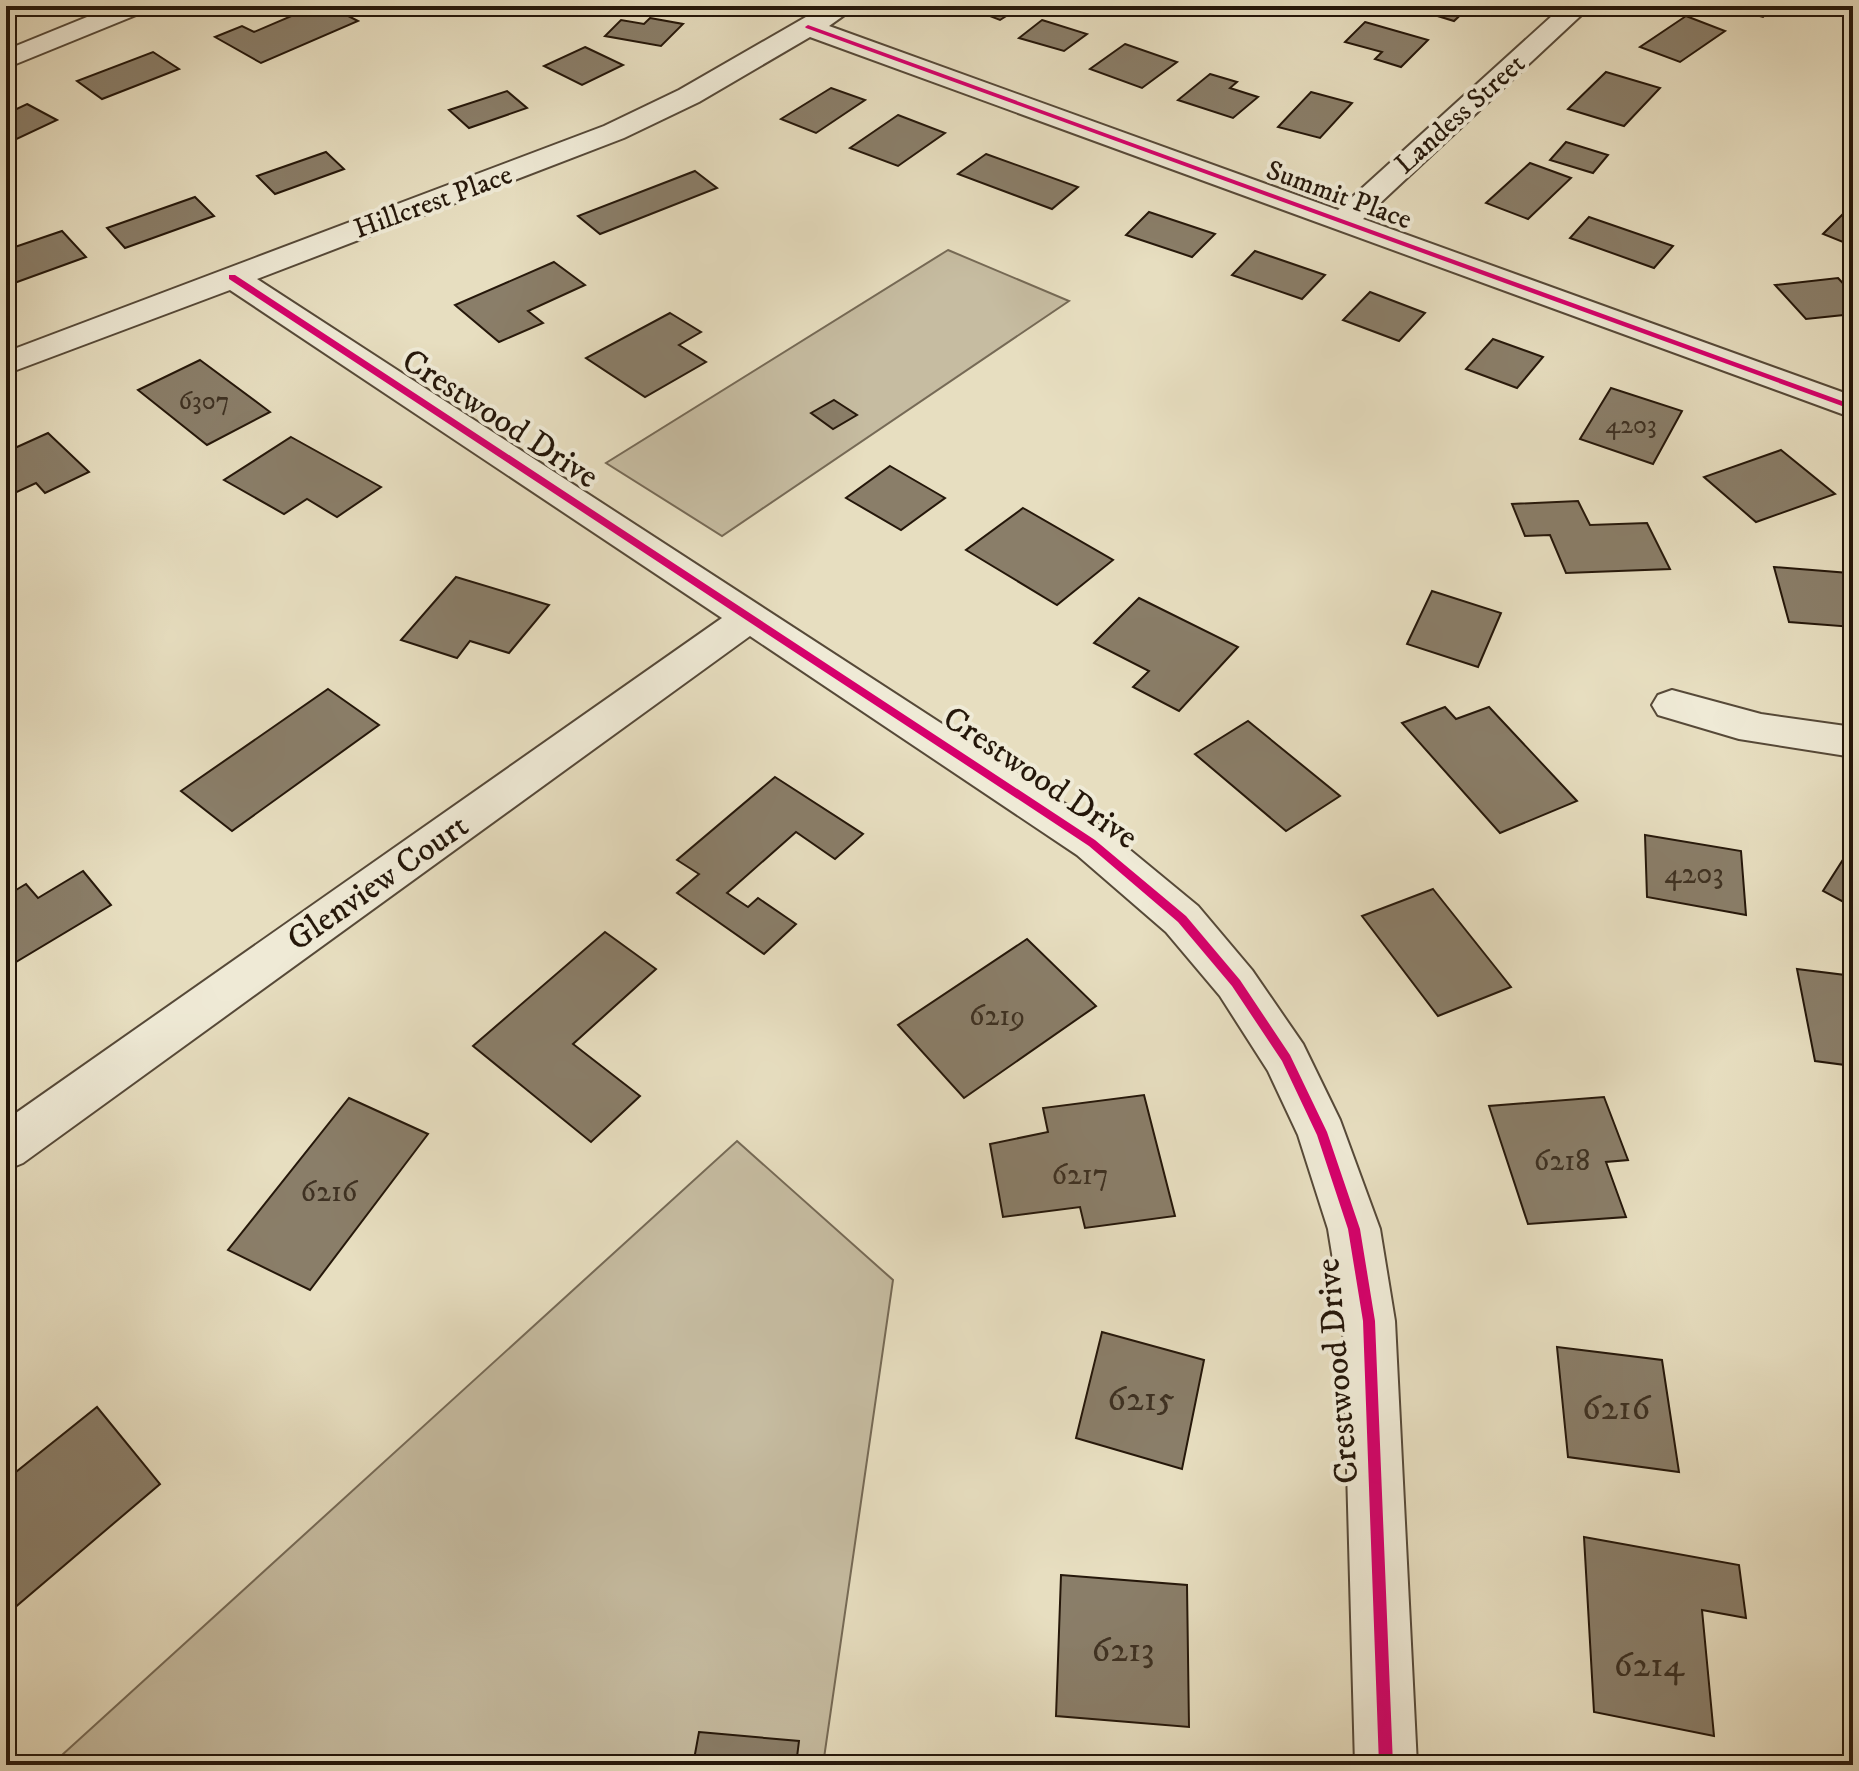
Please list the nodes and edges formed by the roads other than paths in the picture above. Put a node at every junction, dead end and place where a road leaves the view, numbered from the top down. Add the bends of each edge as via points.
1 (137, 6) edge
2 (844, 6) edge
3 (1578, 6) edge
4 (808, 27) junction
5 (6, 60) edge
6 (1342, 222) junction
7 (232, 277) junction
8 (6, 364) edge
9 (1853, 408) edge
10 (750, 617) junction
11 (1672, 705) dead end
12 (1853, 742) edge
13 (6, 1148) edge
14 (1386, 1765) edge

1 - 5 street
2 - 4 street, Hillcrest Place
3 - 6 street, Landess Street
4 - 6 street, Summit Place
4 - 7 street, Hillcrest Place via 689,96 614,132
6 - 9 street, Summit Place
7 - 8 street, Hillcrest Place
7 - 10 street, Crestwood Drive
10 - 13 street, Glenview Court
10 - 14 street, Crestwood Drive via 1118,862 1182,919 1236,983 1286,1058 1323,1135 1354,1229 1369,1321
11 - 12 street via 1773,734

